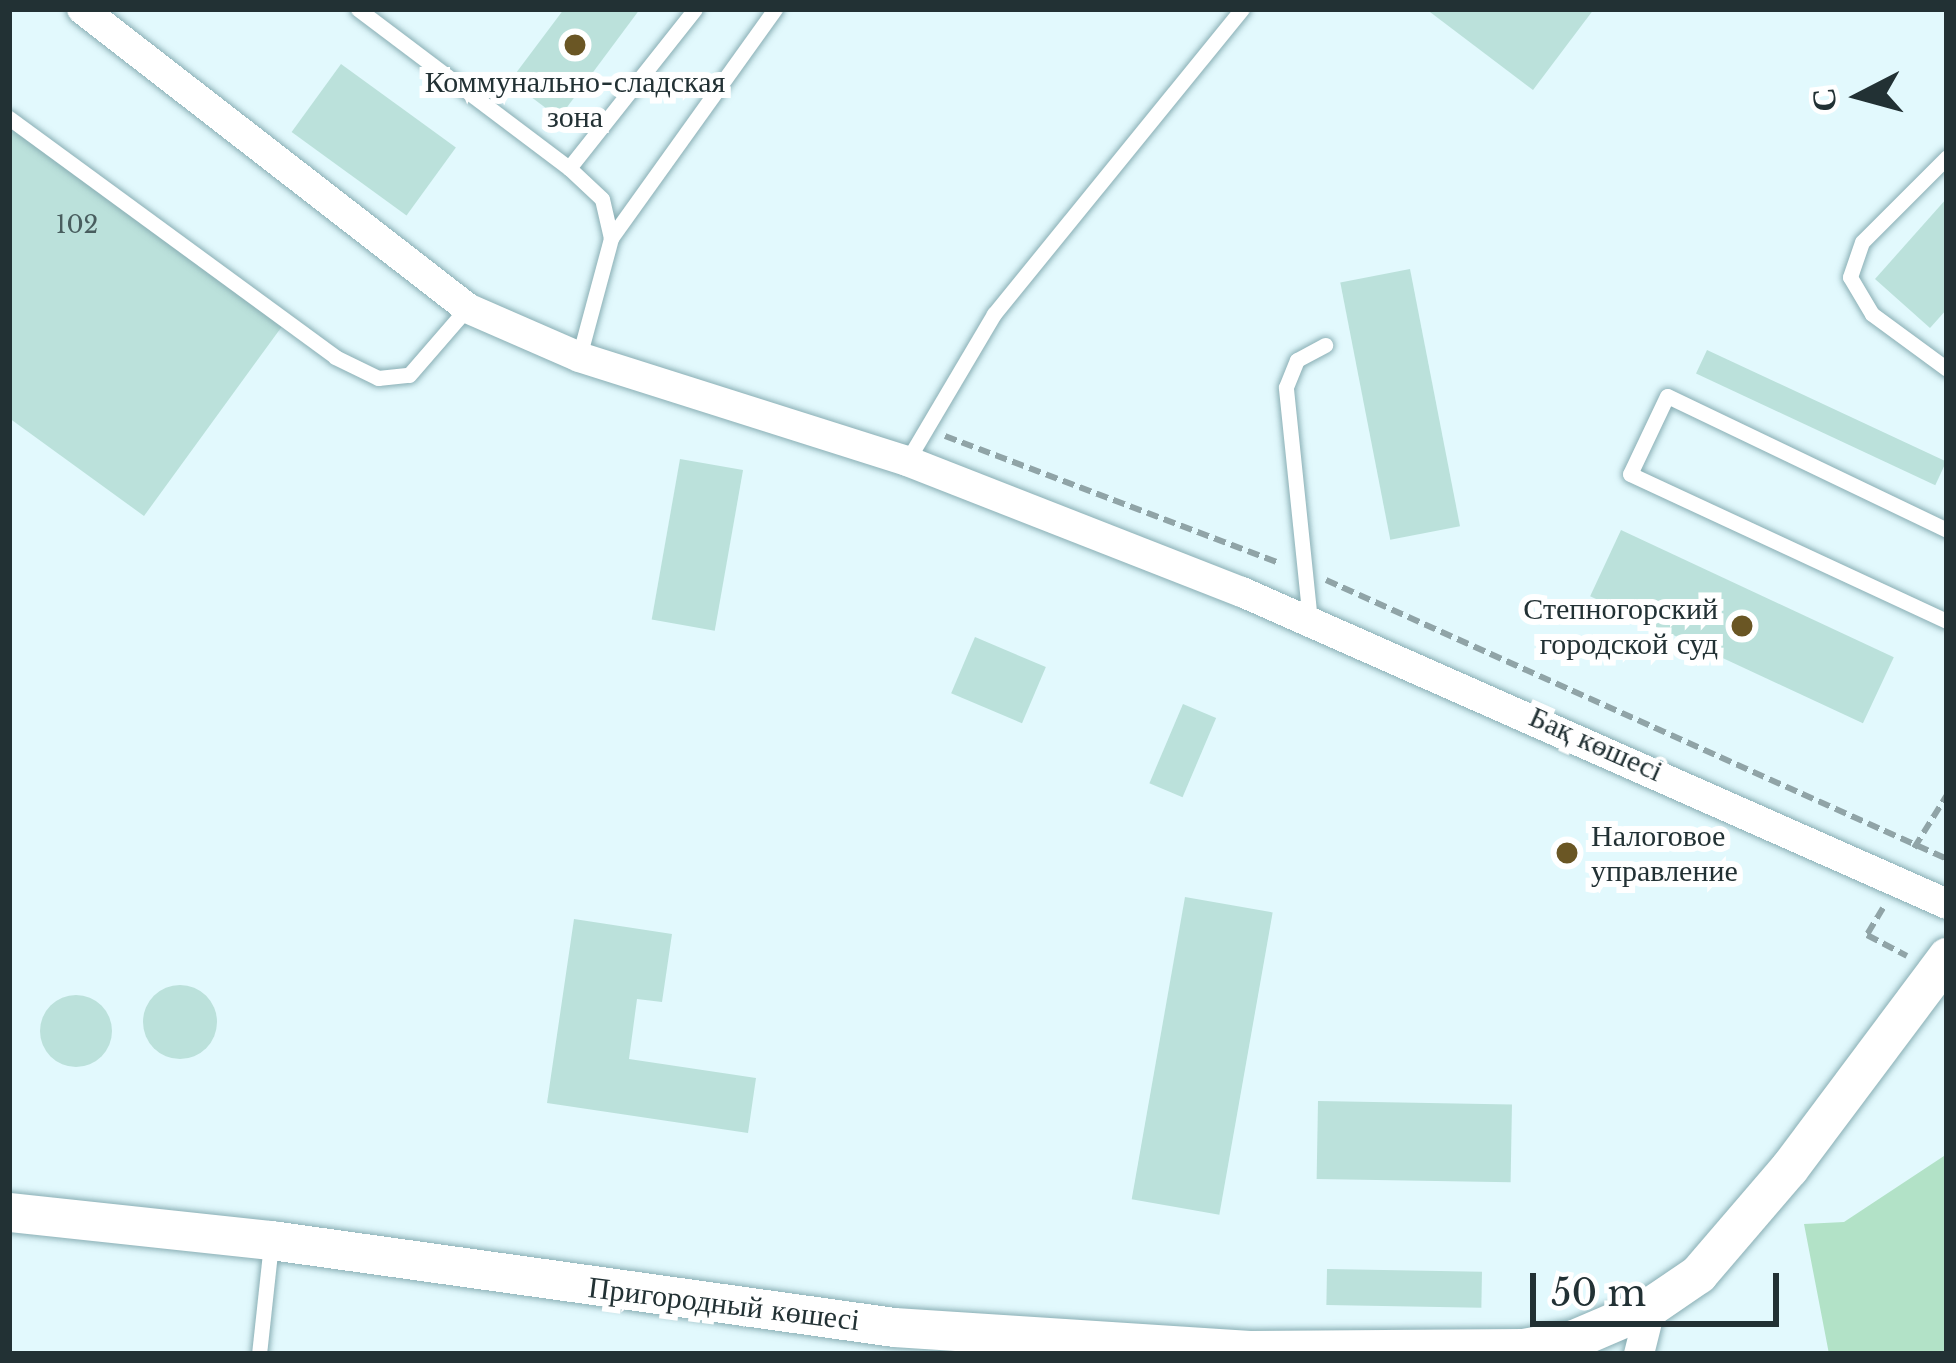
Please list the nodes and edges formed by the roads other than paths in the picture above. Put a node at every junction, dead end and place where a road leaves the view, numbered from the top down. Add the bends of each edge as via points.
1 (82, 9) edge
2 (358, 9) edge
3 (695, 9) edge
4 (775, 9) edge
5 (1243, 9) edge
6 (9, 118) edge
7 (1947, 158) edge
8 (569, 168) junction
9 (611, 238) junction
10 (467, 308) junction
11 (1947, 343) edge
12 (1325, 346) dead end
13 (579, 357) junction
14 (1940, 364) edge
15 (907, 460) junction
16 (1947, 530) edge
17 (1310, 621) junction
18 (1947, 621) edge
19 (1947, 904) edge
20 (1947, 957) edge
21 (9, 1212) edge
22 (271, 1240) junction
23 (1651, 1306) junction
24 (259, 1354) edge
25 (1639, 1354) edge

1 - 10 street, Бақ көшесі
2 - 8 lane
3 - 8 lane
4 - 9 lane
5 - 15 lane via 994,314
6 - 10 lane via 335,357 378,378 409,375
7 - 14 lane via 1862,242 1850,277 1872,314
8 - 9 lane via 602,200
9 - 13 lane
10 - 13 street, Бақ көшесі
11 - 14 lane
12 - 17 lane via 1297,360 1286,387
13 - 15 street, Бақ көшесі
15 - 17 street, Бақ көшесі
16 - 18 lane via 1666,396 1630,474
17 - 19 street, Бақ көшесі
20 - 23 street, Пригородный көшесі via 1739,1231
21 - 22 street, Пригородный көшесі
22 - 23 street, Пригородный көшесі via 894,1327 1226,1349 1523,1348 1574,1339
22 - 24 lane
23 - 25 street

